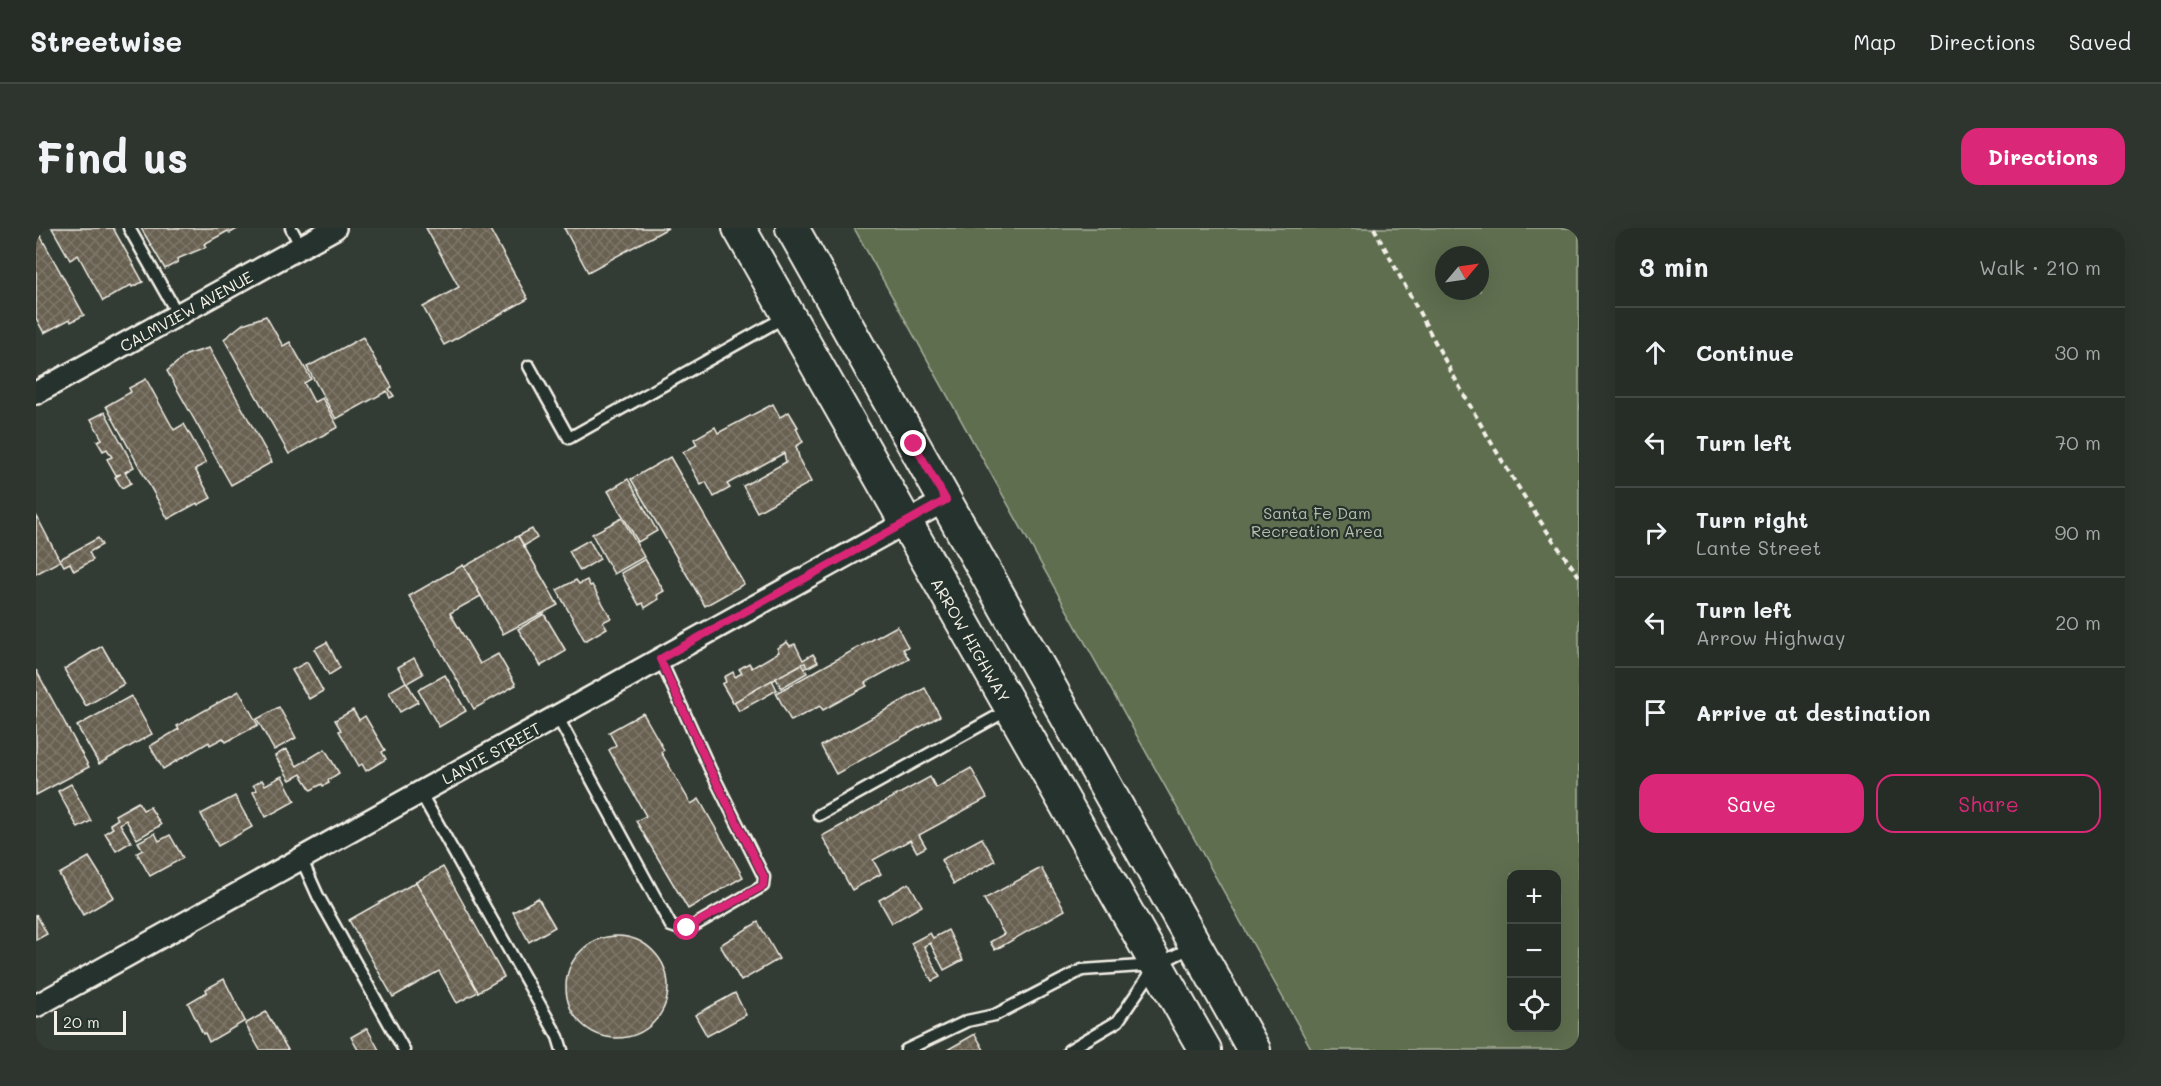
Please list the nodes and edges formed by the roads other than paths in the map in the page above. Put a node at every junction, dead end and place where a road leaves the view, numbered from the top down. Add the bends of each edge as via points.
1 (129, 228) edge
2 (291, 228) edge
3 (335, 228) edge
4 (739, 228) edge
5 (792, 228) edge
6 (301, 247) junction
7 (178, 315) junction
8 (788, 315) junction
9 (530, 366) dead end
10 (36, 393) edge
11 (946, 500) junction
12 (905, 523) junction
13 (660, 659) junction
14 (1010, 709) junction
15 (557, 716) junction
16 (420, 792) junction
17 (819, 815) dead end
18 (301, 858) junction
19 (1194, 946) junction
20 (1156, 965) junction
21 (36, 1006) edge
22 (404, 1050) edge
23 (562, 1050) edge
24 (906, 1050) edge
25 (1069, 1050) edge
26 (1205, 1050) edge
27 (1254, 1050) edge

1 - 7 lane
2 - 6 lane
3 - 6 street, CALMVIEW AVENUE
4 - 8 main road, ARROW HIGHWAY
5 - 11 main road
6 - 7 street, CALMVIEW AVENUE
7 - 10 street, CALMVIEW AVENUE
8 - 9 lane via 569,438
8 - 12 main road, ARROW HIGHWAY
11 - 12 street, LANTE STREET
11 - 19 main road
12 - 13 street, LANTE STREET
12 - 14 main road, ARROW HIGHWAY
13 - 15 street, LANTE STREET
13 - 15 lane via 764,877 763,886 694,925 680,929 671,926
14 - 17 lane
14 - 20 main road, ARROW HIGHWAY
15 - 16 street, LANTE STREET
16 - 18 street, LANTE STREET
16 - 23 lane via 558,1036
18 - 21 street, LANTE STREET
18 - 22 lane
19 - 20 lane
19 - 27 main road
20 - 24 lane via 1082,970 996,1015 967,1021
20 - 25 lane via 1118,1021
20 - 26 main road, ARROW HIGHWAY

